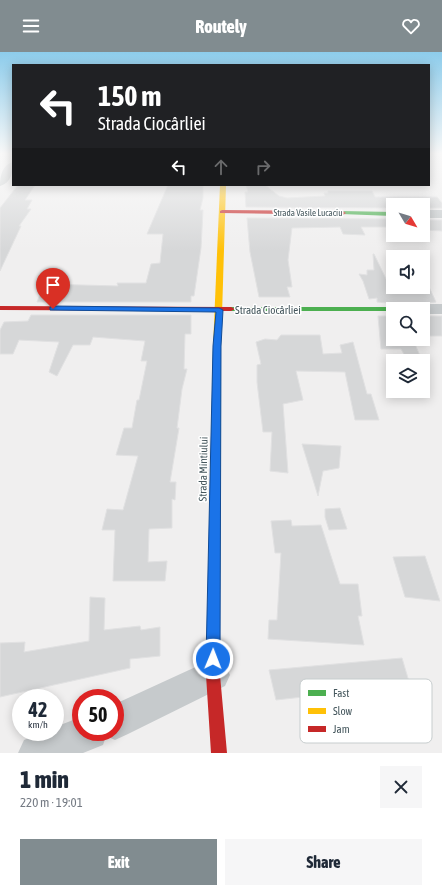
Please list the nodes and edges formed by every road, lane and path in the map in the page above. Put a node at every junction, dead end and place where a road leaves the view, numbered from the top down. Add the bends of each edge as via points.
1 (223, 186) edge
2 (222, 212) junction
3 (386, 214) edge
4 (430, 214) edge
5 (442, 214) edge
6 (0, 308) edge
7 (430, 309) edge
8 (442, 309) edge
9 (219, 310) junction
10 (386, 310) edge
11 (213, 675) junction
12 (124, 718) edge
13 (72, 739) edge
14 (37, 753) edge
15 (219, 753) edge

1 - 2 main road, Strada Mintiului
2 - 3 main road, Strada Vasile Lucaciu
2 - 9 main road, Strada Mintiului
4 - 5 street
6 - 9 main road, Strada Ciocârliei
7 - 8 street
9 - 10 main road, Strada Ciocârliei
9 - 11 main road, Strada Mintiului
11 - 12 street
11 - 15 main road, Strada Mintiului
13 - 14 street

